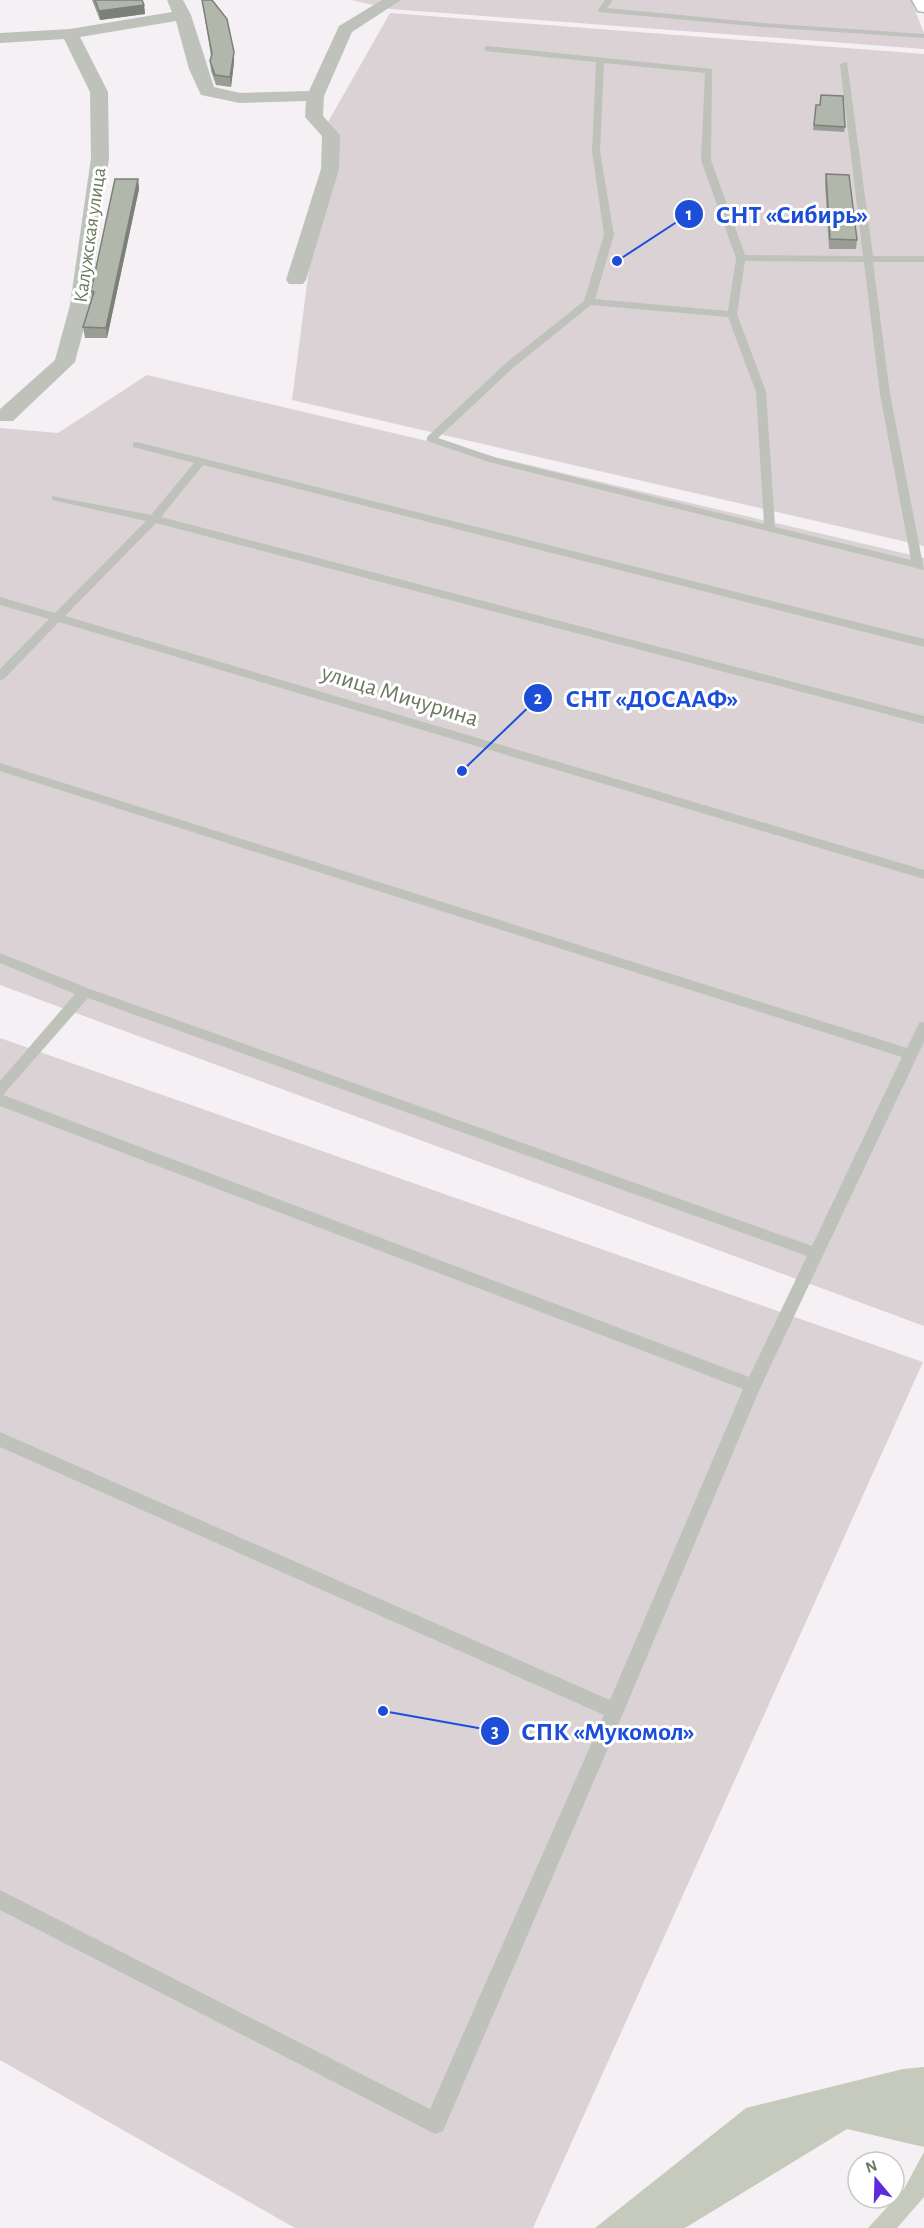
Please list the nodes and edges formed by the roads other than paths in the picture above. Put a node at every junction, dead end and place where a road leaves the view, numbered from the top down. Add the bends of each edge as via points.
1 (393, 0) edge
2 (609, 0) edge
3 (921, 0) edge
4 (179, 8) edge
5 (924, 8) edge
6 (70, 34) junction
7 (924, 36) edge
8 (0, 38) edge
9 (488, 49) dead end
10 (600, 60) junction
11 (844, 64) dead end
12 (315, 96) junction
13 (741, 258) junction
14 (867, 259) junction
15 (924, 259) edge
16 (296, 280) dead end
17 (589, 302) junction
18 (732, 314) junction
19 (5, 416) dead end
20 (137, 445) dead end
21 (201, 461) junction
22 (56, 498) dead end
23 (154, 519) junction
24 (770, 530) junction
25 (921, 566) edge
26 (0, 601) edge
27 (59, 616) junction
28 (924, 643) edge
29 (0, 676) edge
30 (924, 720) edge
31 (0, 767) edge
32 (924, 875) edge
33 (0, 958) edge
34 (86, 992) junction
35 (924, 1027) edge
36 (910, 1054) junction
37 (0, 1091) edge
38 (0, 1100) edge
39 (815, 1253) junction
40 (753, 1386) junction
41 (0, 1439) edge
42 (615, 1712) junction
43 (0, 1900) edge

1 - 12 street via 345,29
2 - 7 lane via 602,9 763,26
3 - 5 main road
4 - 6 street
4 - 12 street via 207,91 240,98
6 - 8 street
6 - 19 street, Калужская улица via 99,92 100,158 80,305 64,362
9 - 10 lane
10 - 13 lane via 709,71 706,160
10 - 17 lane via 596,151 609,235
11 - 14 lane
12 - 16 street via 314,117 331,135 330,169
13 - 14 lane
13 - 18 lane
14 - 15 lane
14 - 25 lane via 885,394
17 - 18 lane
17 - 24 lane via 510,365 431,439 493,460
18 - 24 lane via 761,392
20 - 21 lane
21 - 23 lane
21 - 28 lane
22 - 23 lane
23 - 27 lane
23 - 30 lane
24 - 25 lane
26 - 27 lane, улица Мичурина
27 - 29 lane
27 - 32 lane, улица Мичурина
31 - 36 lane
33 - 34 lane
34 - 37 lane
34 - 39 lane
35 - 36 lane
36 - 39 lane
38 - 40 lane
39 - 40 lane
40 - 42 lane
41 - 42 lane
42 - 43 lane via 435,2124

